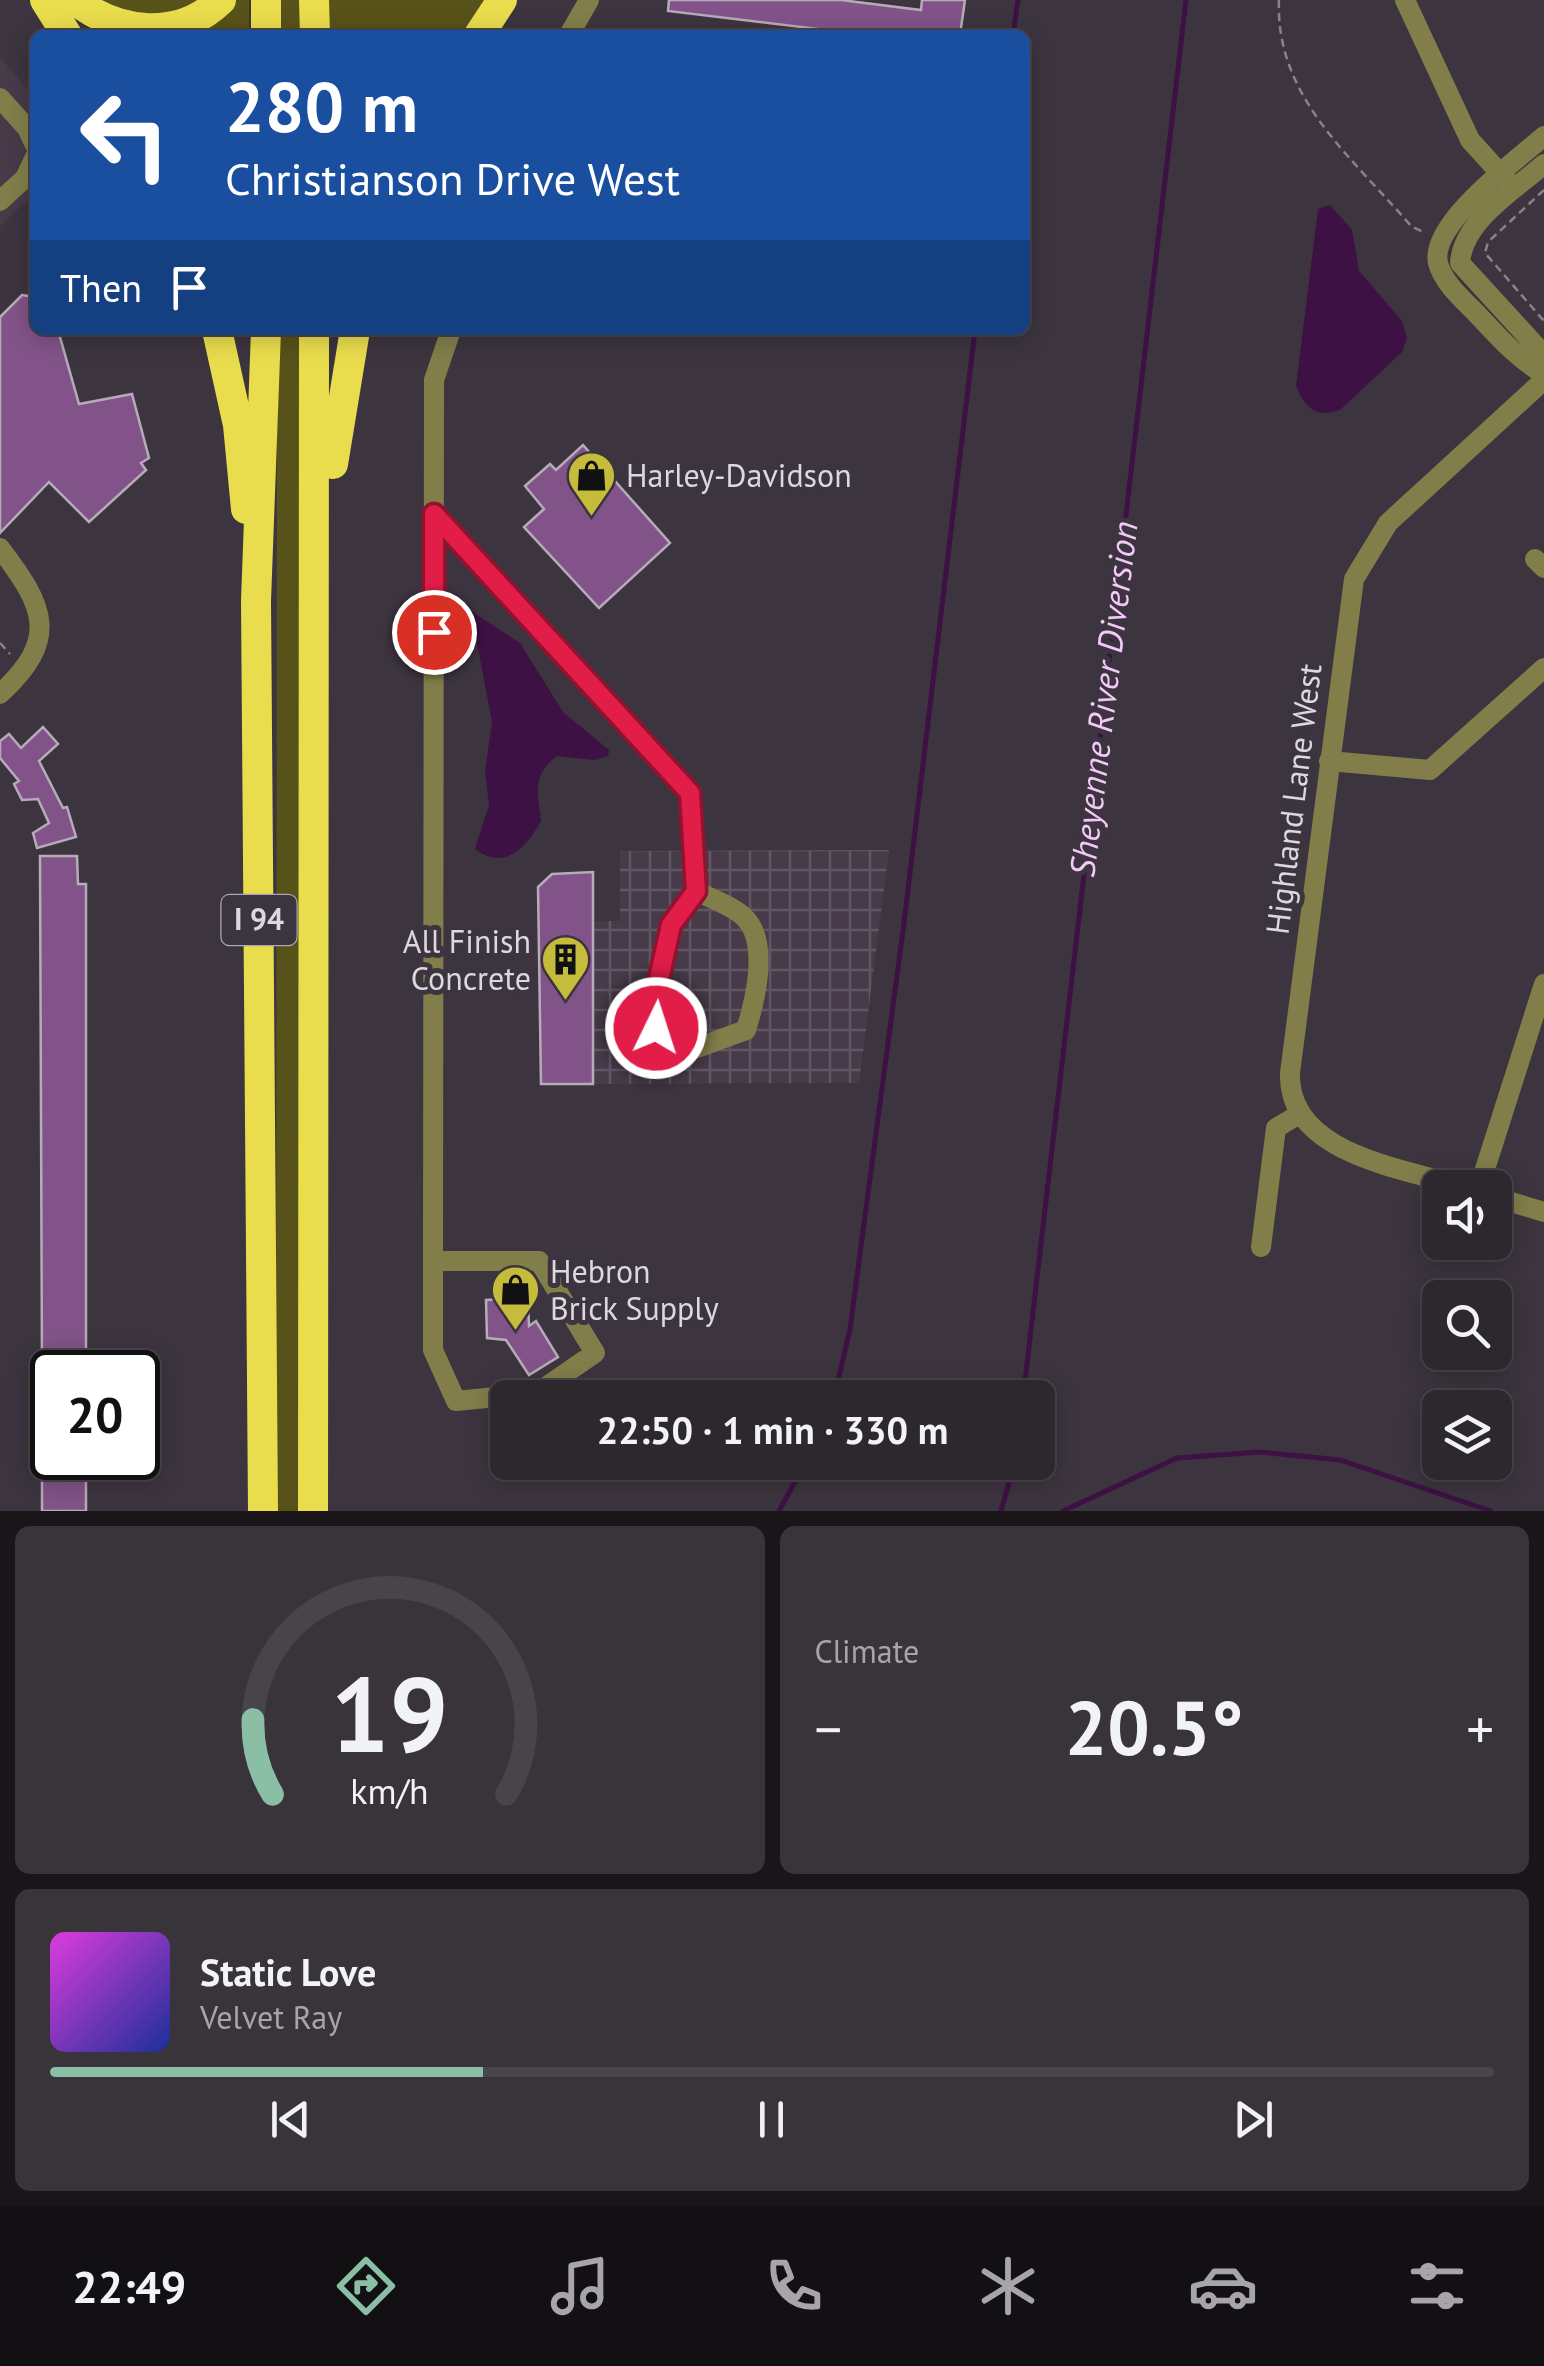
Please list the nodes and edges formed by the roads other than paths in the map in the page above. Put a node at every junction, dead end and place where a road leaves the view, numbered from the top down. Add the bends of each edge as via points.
1 (44, 0) edge
2 (76, 0) edge
3 (221, 0) edge
4 (266, 0) edge
5 (314, 0) edge
6 (502, 0) edge
7 (588, 0) edge
8 (1405, 0) edge
9 (63, 30) edge
10 (266, 30) edge
11 (315, 30) edge
12 (481, 30) edge
13 (572, 30) edge
14 (0, 98) edge
15 (30, 134) edge
16 (1544, 136) edge
17 (1544, 164) edge
18 (30, 168) edge
19 (1508, 182) junction
20 (0, 201) edge
21 (1451, 240) junction
22 (218, 335) edge
23 (266, 335) edge
24 (314, 335) edge
25 (354, 335) edge
26 (449, 335) edge
27 (1544, 366) edge
28 (1544, 377) edge
29 (434, 514) junction
30 (0, 548) edge
31 (257, 567) junction
32 (317, 606) junction
33 (1544, 668) edge
34 (0, 694) edge
35 (1329, 761) junction
36 (696, 891) junction
37 (1544, 984) edge
38 (1298, 1116) junction
39 (1485, 1170) edge
40 (1422, 1174) edge
41 (1512, 1202) edge
42 (1544, 1212) edge
43 (1261, 1247) dead end
44 (434, 1261) junction
45 (263, 1511) edge
46 (313, 1511) edge

1 - 9 highway
2 - 3 highway via 108,20 145,30 198,16
4 - 10 highway
5 - 11 highway
6 - 12 highway
7 - 13 street
8 - 19 street via 1470,140
14 - 15 street
16 - 19 street
17 - 19 street
18 - 20 street
19 - 21 street via 1470,230
21 - 27 street via 1460,262 1536,346
21 - 28 street via 1437,261 1446,280
22 - 31 highway
23 - 31 highway, I 94
24 - 32 highway, I 94
25 - 32 highway via 335,431
26 - 29 street via 434,380
28 - 35 street, Highland Lane West via 1388,523 1364,557 1349,600
29 - 36 street via 690,793
29 - 44 street
30 - 34 street via 32,592 41,624 37,650
31 - 45 highway, I 94
32 - 46 highway, I 94
33 - 35 street via 1430,770
35 - 38 street, Highland Lane West via 1290,1073
36 - 36 street via 671,925 652,1010 666,1044 683,1054 746,1030 754,1006 758,945 745,918
37 - 39 street
38 - 40 street via 1326,1142
38 - 43 street via 1276,1128
41 - 42 street
44 - 44 street via 434,1350 456,1401 537,1393 595,1353 538,1262

